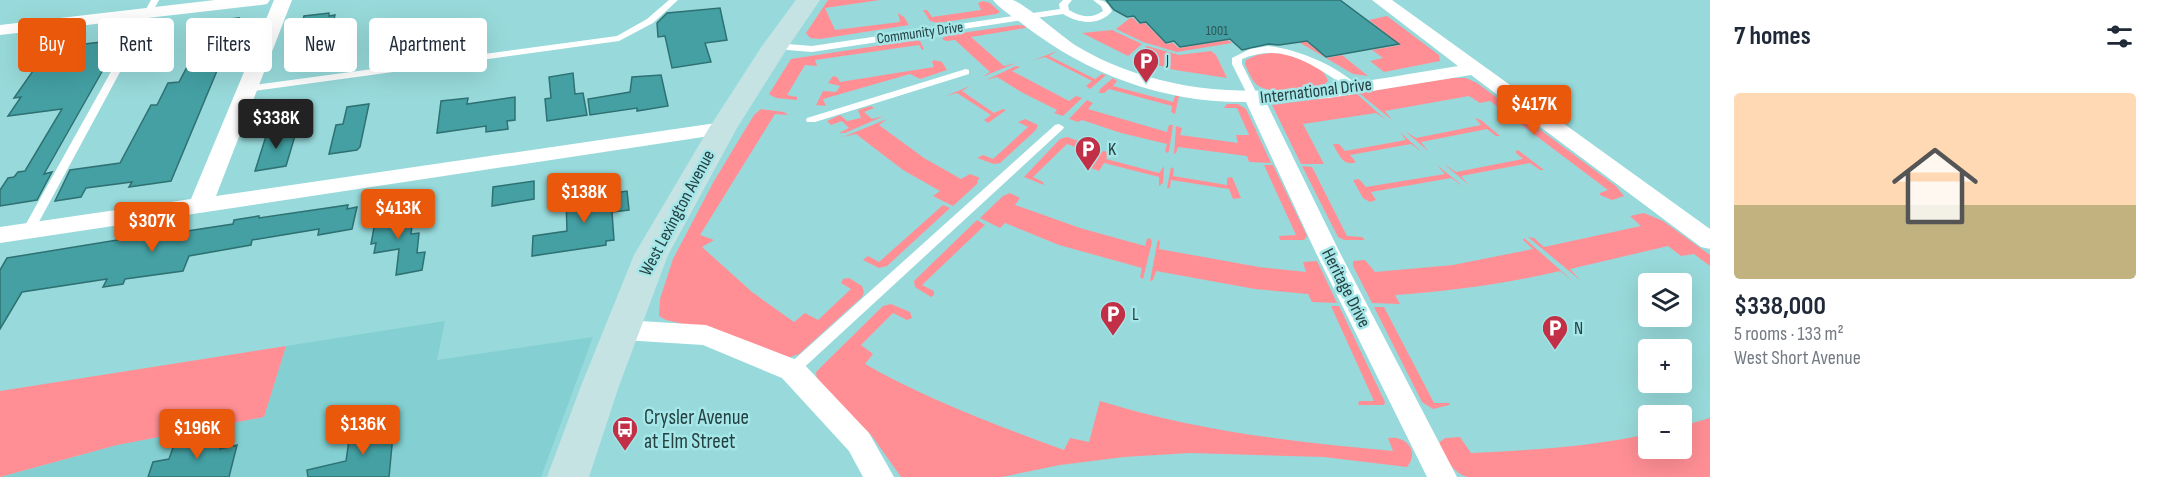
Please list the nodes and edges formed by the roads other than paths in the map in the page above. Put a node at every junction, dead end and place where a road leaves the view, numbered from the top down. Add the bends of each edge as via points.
1 (261, 0) edge
2 (283, 0) edge
3 (674, 0) edge
4 (808, 0) edge
5 (1002, 0) edge
6 (1068, 0) edge
7 (1097, 0) edge
8 (1381, 0) edge
9 (152, 7) edge
10 (1065, 11) junction
11 (1026, 17) junction
12 (0, 30) edge
13 (775, 46) junction
14 (1474, 69) junction
15 (966, 72) dead end
16 (1354, 87) junction
17 (247, 89) junction
18 (1254, 98) junction
19 (812, 120) dead end
20 (1059, 127) dead end
21 (723, 128) junction
22 (200, 206) junction
23 (28, 231) junction
24 (0, 235) edge
25 (1710, 241) edge
26 (622, 330) junction
27 (792, 370) junction
28 (568, 477) edge
29 (879, 477) edge
30 (1442, 477) edge

1 - 9 street
2 - 17 street
3 - 17 lane via 650,21 619,38
4 - 13 main road, West Lexington Avenue
5 - 11 street, International Drive
6 - 10 lane via 1063,4
7 - 10 lane via 1107,7 1102,17 1082,19
8 - 14 street
9 - 12 street
9 - 23 lane
10 - 11 lane, Community Drive
11 - 13 lane, Community Drive via 812,49
11 - 18 street, International Drive via 1074,52 1119,73 1182,90
13 - 21 main road, West Lexington Avenue
14 - 16 street, International Drive
14 - 25 street
15 - 19 lane
16 - 18 street, International Drive via 1292,97
16 - 18 lane via 1300,54 1272,49 1237,58
17 - 22 street
18 - 30 street, Heritage Drive
20 - 27 lane
21 - 22 street
21 - 26 main road, West Lexington Avenue via 651,255
22 - 23 street
23 - 24 street
26 - 27 street via 706,335
26 - 28 main road, West Lexington Avenue
27 - 29 street via 859,442

